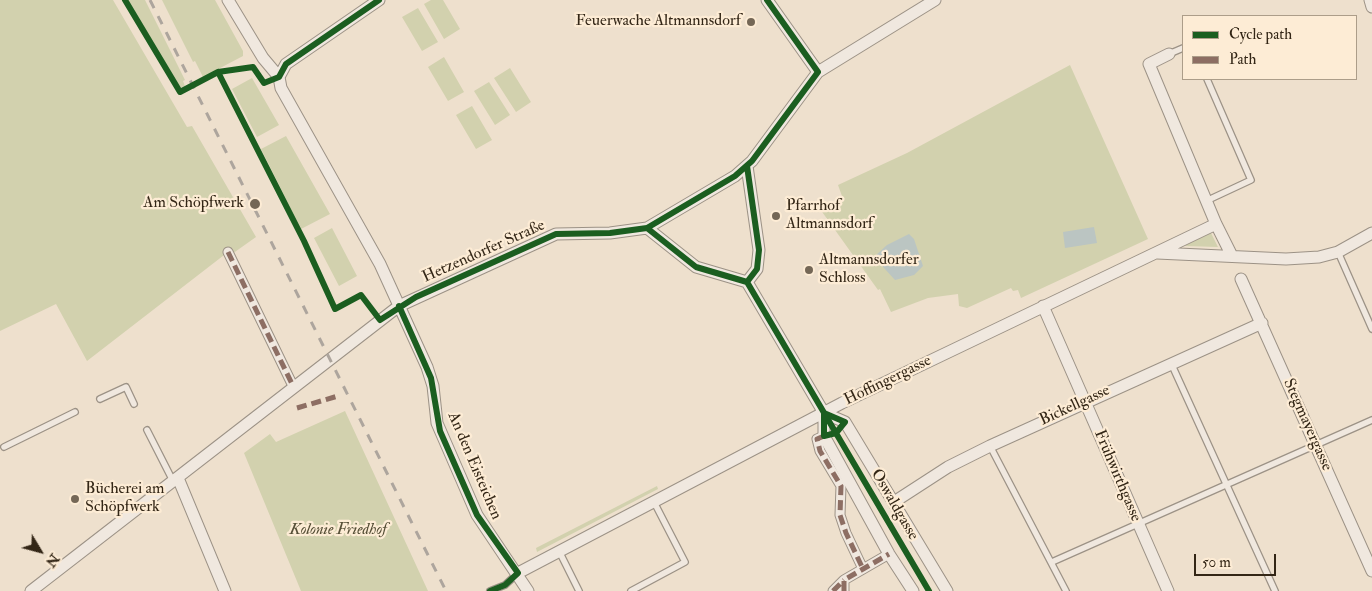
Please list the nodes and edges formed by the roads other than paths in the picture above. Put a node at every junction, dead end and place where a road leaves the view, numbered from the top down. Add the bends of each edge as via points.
1 (228, 0) edge
2 (379, 0) edge
3 (767, 0) edge
4 (935, 0) edge
5 (1370, 0) edge
6 (1372, 7) edge
7 (1182, 48) edge
8 (1169, 54) joint
9 (818, 72) junction
10 (279, 77) junction
11 (1207, 80) edge
12 (747, 166) junction
13 (1206, 201) junction
14 (1216, 224) junction
15 (647, 228) junction
16 (1372, 233) edge
17 (228, 252) dead end
18 (1155, 252) junction
19 (1338, 252) junction
20 (1232, 256) junction
21 (1241, 279) dead end
22 (747, 282) junction
23 (400, 306) junction
24 (1042, 306) junction
25 (1262, 323) junction
26 (1372, 329) edge
27 (1171, 362) junction
28 (293, 386) junction
29 (100, 399) dead end
30 (1085, 401) junction
31 (134, 404) dead end
32 (75, 412) dead end
33 (824, 413) junction
34 (1372, 420) edge
35 (147, 430) dead end
36 (824, 436) junction
37 (1316, 445) junction
38 (990, 446) junction
39 (4, 447) dead end
40 (176, 480) junction
41 (1226, 484) junction
42 (654, 502) junction
43 (894, 502) junction
44 (1137, 523) junction
45 (559, 551) junction
46 (889, 554) junction
47 (1052, 562) junction
48 (863, 569) junction
49 (1372, 571) edge
50 (518, 573) junction
51 (844, 580) junction
52 (31, 591) edge
53 (225, 591) edge
54 (490, 591) edge
55 (528, 591) edge
56 (578, 591) edge
57 (631, 591) edge
58 (833, 591) edge
59 (844, 591) edge
60 (913, 591) edge
61 (946, 591) edge
62 (1066, 591) edge
63 (1168, 591) edge
64 (1275, 591) edge

1 - 10 street, An den Eisteichen
2 - 10 street via 286,64
3 - 9 street
4 - 9 street, Hetzendorfer Straße
5 - 6 street
7 - 8 lane
8 - 13 street via 1148,64
9 - 12 street, Hetzendorfer Straße
10 - 23 street, An den Eisteichen
11 - 13 lane via 1251,180
12 - 15 street, Hetzendorfer Straße
12 - 22 street via 759,250 757,269
13 - 14 street
14 - 18 street, Hoffingergasse
14 - 20 street
15 - 22 street via 696,267
15 - 23 street, Hetzendorfer Straße via 610,233 556,234
16 - 19 street, Hoffingergasse
17 - 28 street
18 - 20 street, Hoffingergasse
18 - 24 street, Hoffingergasse
19 - 20 street, Hoffingergasse via 1319,258
19 - 26 lane
21 - 25 street, Stegmayergasse
22 - 33 street
23 - 28 street
23 - 50 street, An den Eisteichen via 431,378 440,431 477,515
24 - 30 street, Frühwirthgasse
24 - 33 street, Hoffingergasse
25 - 27 street, Bickellgasse
25 - 37 street, Stegmayergasse
27 - 30 street, Bickellgasse
27 - 41 lane
28 - 40 street
29 - 31 lane via 126,387
30 - 38 street, Bickellgasse
30 - 44 street, Frühwirthgasse
32 - 39 lane
33 - 36 street, Oswaldgasse
33 - 42 street, Hoffingergasse
33 - 43 street, Oswaldgasse via 845,422
34 - 37 lane
35 - 40 lane
36 - 46 street, Oswaldgasse
36 - 48 street via 817,439 820,451 841,486 840,515
37 - 41 lane
37 - 49 street, Stegmayergasse
38 - 43 street, Bickellgasse via 948,467
38 - 47 lane
40 - 52 street
40 - 53 street
41 - 44 lane
41 - 64 lane
42 - 45 street, Hoffingergasse
42 - 57 lane via 685,562
43 - 61 street, Oswaldgasse
44 - 47 lane
44 - 63 street, Frühwirthgasse
45 - 50 street, Hoffingergasse
45 - 56 lane
46 - 48 street
46 - 60 street, Oswaldgasse
47 - 62 lane
48 - 51 street
50 - 54 lane
50 - 55 street, An den Eisteichen
51 - 58 street
51 - 59 street

